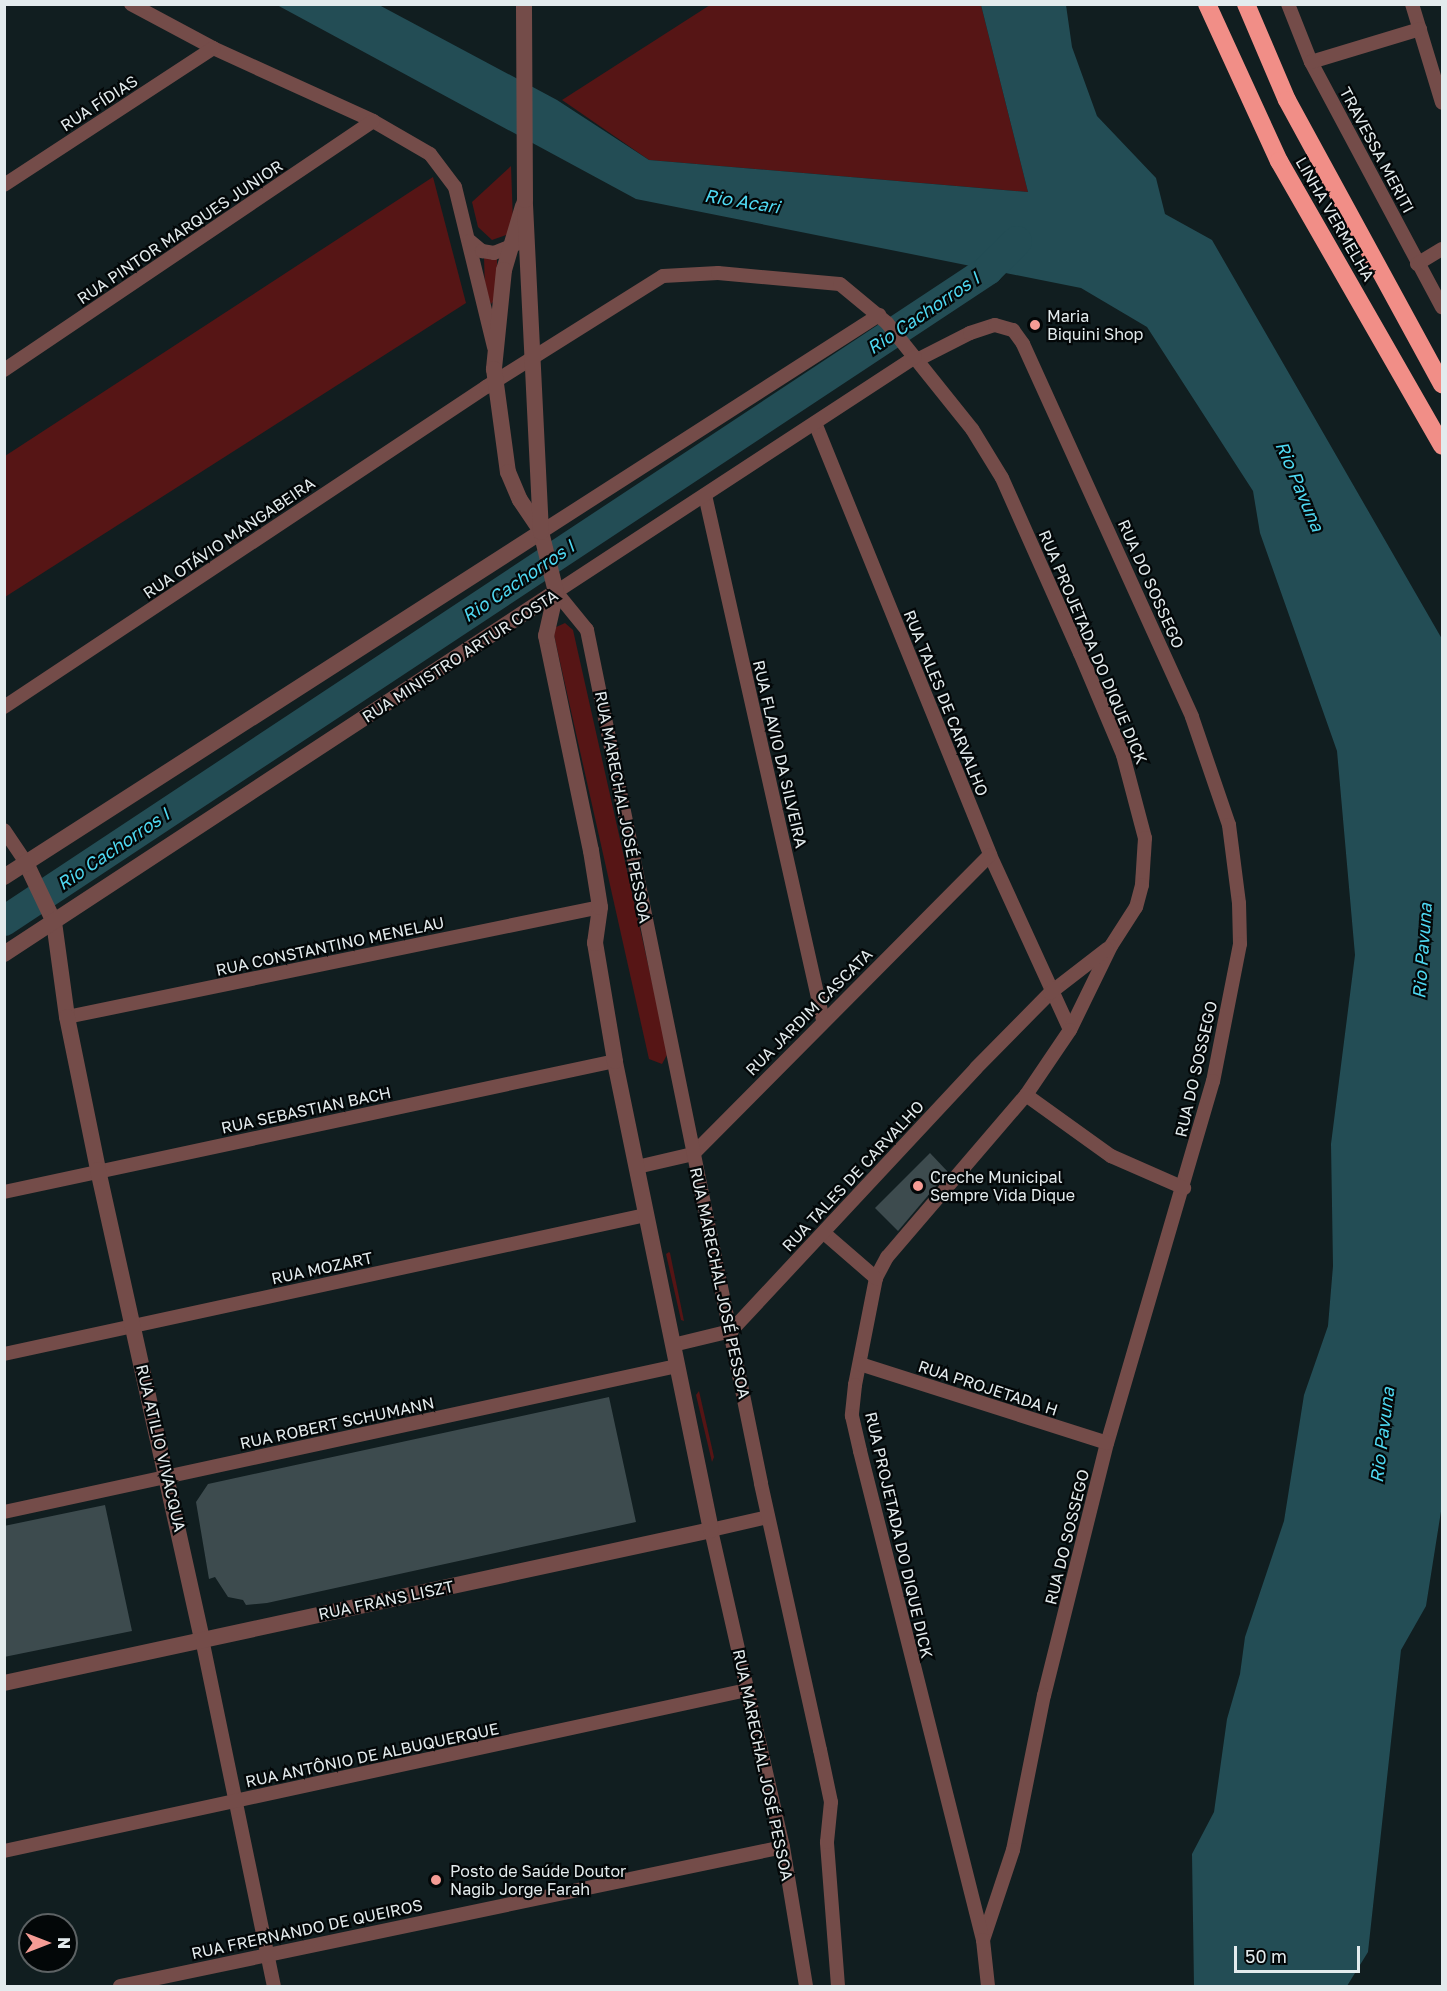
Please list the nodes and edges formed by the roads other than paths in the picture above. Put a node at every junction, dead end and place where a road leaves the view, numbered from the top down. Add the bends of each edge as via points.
1 (131, 4) edge
2 (524, 4) edge
3 (1207, 4) edge
4 (1246, 4) edge
5 (1288, 4) edge
6 (1412, 4) edge
7 (1420, 29) junction
8 (213, 48) junction
9 (1311, 62) junction
10 (1443, 104) edge
11 (373, 121) junction
12 (4, 185) edge
13 (525, 200) junction
14 (470, 241) junction
15 (509, 245) junction
16 (1443, 249) edge
17 (528, 250) junction
18 (1417, 264) junction
19 (1443, 307) edge
20 (883, 319) junction
21 (904, 342) joint
22 (494, 350) junction
23 (533, 357) junction
24 (916, 358) junction
25 (4, 370) edge
26 (495, 381) junction
27 (1443, 384) edge
28 (471, 397) junction
29 (497, 407) junction
30 (815, 423) junction
31 (1443, 446) edge
32 (705, 495) junction
33 (541, 532) junction
34 (554, 584) junction
35 (4, 707) edge
36 (4, 830) edge
37 (990, 855) junction
38 (30, 869) junction
39 (4, 877) edge
40 (600, 907) junction
41 (52, 916) junction
42 (1111, 946) junction
43 (4, 954) edge
44 (1050, 993) junction
45 (67, 1017) junction
46 (823, 1020) junction
47 (1070, 1030) junction
48 (615, 1062) junction
49 (1026, 1095) junction
50 (693, 1154) junction
51 (638, 1167) junction
52 (98, 1170) junction
53 (1184, 1188) junction
54 (4, 1192) edge
55 (646, 1215) junction
56 (824, 1233) junction
57 (876, 1278) junction
58 (134, 1325) junction
59 (731, 1331) junction
60 (673, 1346) junction
61 (4, 1354) edge
62 (860, 1364) junction
63 (677, 1366) junction
64 (1107, 1443) junction
65 (168, 1477) junction
66 (4, 1512) edge
67 (768, 1517) junction
68 (711, 1530) junction
69 (202, 1639) junction
70 (4, 1683) edge
71 (747, 1690) junction
72 (237, 1801) junction
73 (783, 1847) junction
74 (4, 1851) edge
75 (983, 1940) junction
76 (268, 1954) junction
77 (120, 1986) edge
78 (274, 1986) edge
79 (806, 1986) edge
80 (838, 1986) edge
81 (988, 1986) edge

1 - 8 street
2 - 13 street
3 - 31 highway, LINHA VERMELHA via 1279,161
4 - 27 highway, LINHA VERMELHA via 1287,100
5 - 9 street, TRAVESSA MERITI
6 - 7 street
7 - 9 street
7 - 10 street
8 - 11 street
8 - 12 street, RUA FÍDIAS
9 - 18 street, TRAVESSA MERITI
11 - 14 street via 430,154 445,170 455,187
11 - 25 street, RUA PINTOR MARQUES JUNIOR
13 - 15 street, RUA MARECHAL JOSÉ PESSOA
13 - 17 street, RUA MARECHAL JOSÉ PESSOA
14 - 15 street via 494,253
14 - 22 street
15 - 17 street via 519,244
15 - 22 street, RUA MARECHAL JOSÉ PESSOA
16 - 18 street
17 - 23 street, RUA MARECHAL JOSÉ PESSOA
18 - 19 street, TRAVESSA MERITI
20 - 21 street, RUA OTÁVIO MANGABEIRA
20 - 23 street, RUA OTÁVIO MANGABEIRA via 848,289 820,280 679,273 652,281
20 - 33 street
21 - 24 street, RUA PROJETADA DO DIQUE DICK
22 - 26 street, RUA MARECHAL JOSÉ PESSOA
23 - 26 street, RUA OTÁVIO MANGABEIRA
23 - 33 street, RUA MARECHAL JOSÉ PESSOA
24 - 30 street, RUA MINISTRO ARTUR COSTA
24 - 42 street, RUA PROJETADA DO DIQUE DICK via 988,452 1002,478 1123,755 1141,811 1145,850 1136,907
24 - 53 street, RUA DO SOSSEGO via 983,327 1004,326 1018,337 1187,706 1229,825 1240,944 1213,1081
26 - 28 street, RUA OTÁVIO MANGABEIRA
26 - 29 street, RUA MARECHAL JOSÉ PESSOA
28 - 29 street
28 - 35 street, RUA OTÁVIO MANGABEIRA
29 - 33 street, RUA MARECHAL JOSÉ PESSOA via 513,485
30 - 32 street, RUA MINISTRO ARTUR COSTA
30 - 37 street, RUA TALES DE CARVALHO
32 - 34 street, RUA MINISTRO ARTUR COSTA
32 - 46 street, RUA FLAVIO DA SILVEIRA
33 - 34 street, RUA MARECHAL JOSÉ PESSOA
33 - 38 street
34 - 40 street, RUA MARECHAL JOSÉ PESSOA via 546,636
34 - 41 street, RUA MINISTRO ARTUR COSTA
34 - 50 street, RUA MARECHAL JOSÉ PESSOA via 587,630
36 - 38 street
37 - 44 street, RUA TALES DE CARVALHO
37 - 46 street, RUA JARDIM CASCATA
38 - 39 street
38 - 41 street, RUA ATILIO VIVACQUA
40 - 45 street, RUA CONSTANTINO MENELAU
40 - 48 street, RUA MARECHAL JOSÉ PESSOA via 595,943
41 - 43 street, RUA MINISTRO ARTUR COSTA
41 - 45 street, RUA ATILIO VIVACQUA
42 - 44 street, RUA TALES DE CARVALHO
42 - 47 street, RUA PROJETADA DO DIQUE DICK
44 - 47 street, RUA TALES DE CARVALHO
44 - 56 street, RUA TALES DE CARVALHO
45 - 52 street, RUA ATILIO VIVACQUA
46 - 50 street, RUA JARDIM CASCATA
47 - 49 street, RUA PROJETADA DO DIQUE DICK
48 - 51 street, RUA MARECHAL JOSÉ PESSOA
48 - 52 street, RUA SEBASTIAN BACH
49 - 53 street via 1111,1156
49 - 57 street, RUA PROJETADA DO DIQUE DICK via 887,1257
50 - 51 street
50 - 59 street, RUA MARECHAL JOSÉ PESSOA
51 - 55 street, RUA MARECHAL JOSÉ PESSOA
52 - 54 street, RUA SEBASTIAN BACH
52 - 58 street, RUA ATILIO VIVACQUA
53 - 64 street, RUA DO SOSSEGO via 1142,1316
55 - 58 street, RUA MOZART
55 - 60 street, RUA MARECHAL JOSÉ PESSOA
56 - 57 street
56 - 59 street, RUA TALES DE CARVALHO
57 - 62 street, RUA PROJETADA DO DIQUE DICK
58 - 61 street, RUA MOZART
58 - 65 street, RUA ATILIO VIVACQUA
59 - 60 street
59 - 67 street, RUA MARECHAL JOSÉ PESSOA
60 - 63 street, RUA MARECHAL JOSÉ PESSOA
62 - 64 street, RUA PROJETADA H
62 - 75 street, RUA PROJETADA DO DIQUE DICK via 852,1416
63 - 65 street, RUA ROBERT SCHUMANN
63 - 68 street, RUA MARECHAL JOSÉ PESSOA
64 - 75 street, RUA DO SOSSEGO via 1044,1695 1013,1850
65 - 66 street, RUA ROBERT SCHUMANN
65 - 69 street, RUA ATILIO VIVACQUA
67 - 68 street, RUA FRANS LISZT
67 - 80 street, RUA MARECHAL JOSÉ PESSOA via 831,1802 827,1842
68 - 69 street, RUA FRANS LISZT
68 - 71 street, RUA MARECHAL JOSÉ PESSOA
69 - 70 street, RUA FRANS LISZT
69 - 72 street, RUA ATILIO VIVACQUA
71 - 72 street, RUA ANTÔNIO DE ALBUQUERQUE
71 - 73 street, RUA MARECHAL JOSÉ PESSOA
72 - 74 street, RUA ANTÔNIO DE ALBUQUERQUE
72 - 76 street, RUA ATILIO VIVACQUA
73 - 76 street, RUA FRERNANDO DE QUEIROS
73 - 79 street, RUA MARECHAL JOSÉ PESSOA
75 - 81 street, RUA PROJETADA DO DIQUE DICK
76 - 77 street, RUA FRERNANDO DE QUEIROS
76 - 78 street, RUA ATILIO VIVACQUA

